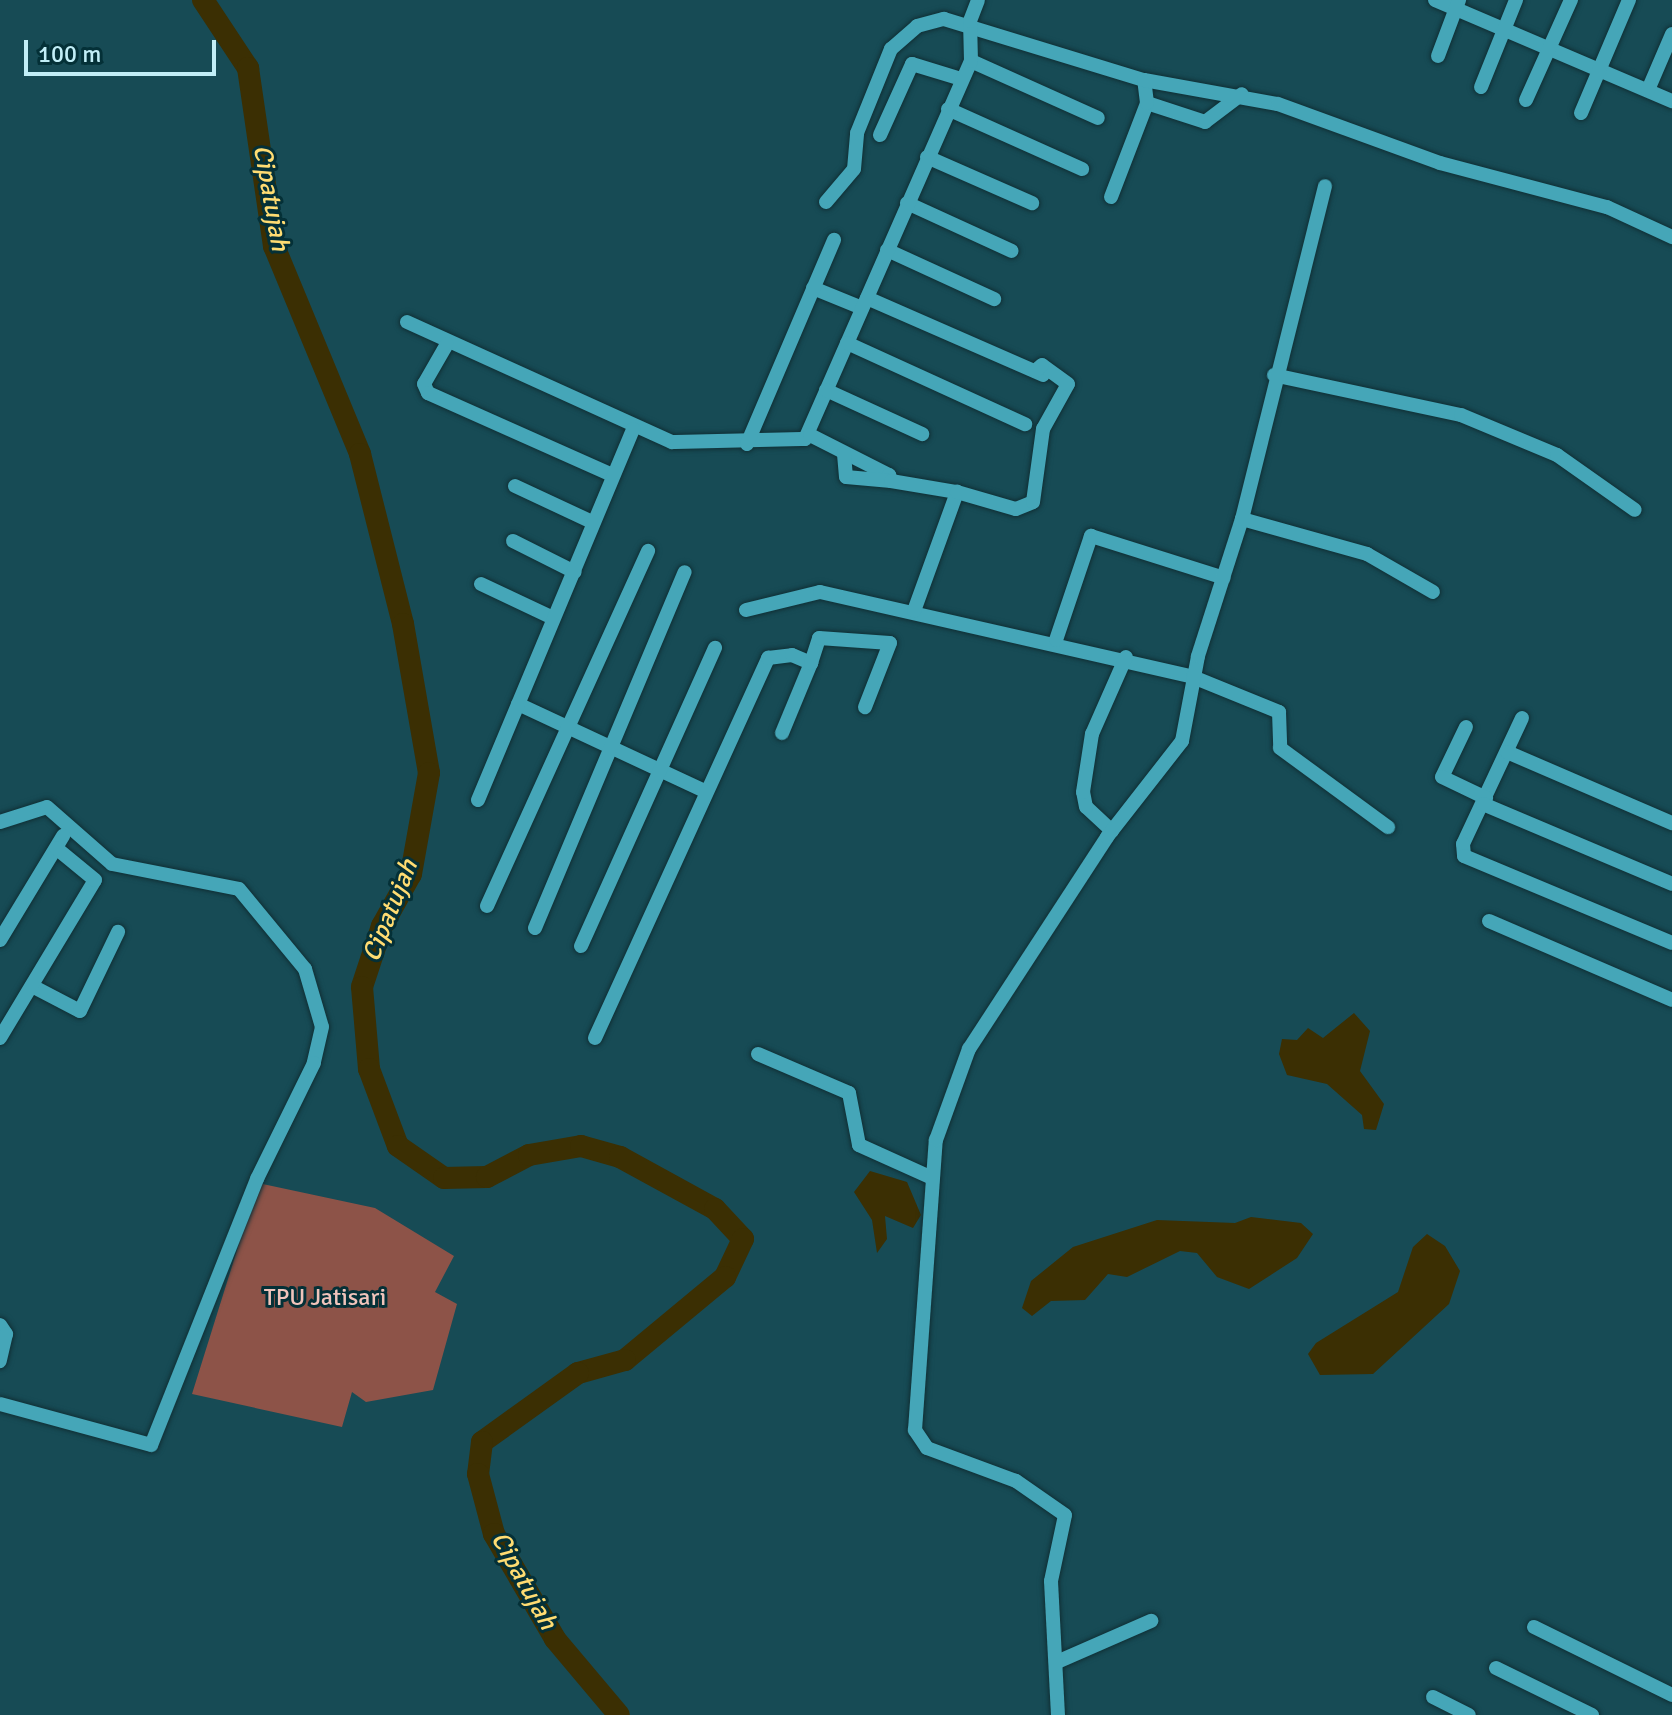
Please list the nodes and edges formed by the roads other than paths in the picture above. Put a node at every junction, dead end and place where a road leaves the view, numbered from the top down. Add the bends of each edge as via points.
1 (978, 0) edge
2 (1435, 0) edge
3 (1516, 0) edge
4 (1571, 0) edge
5 (1629, 0) edge
6 (1458, 4) edge
7 (970, 21) junction
8 (1504, 28) junction
9 (1672, 34) edge
10 (1551, 49) junction
11 (1438, 56) dead end
12 (971, 61) junction
13 (1600, 70) junction
14 (961, 79) junction
15 (1144, 80) junction
16 (1481, 87) dead end
17 (1648, 90) junction
18 (1242, 94) junction
19 (1526, 100) dead end
20 (1672, 101) edge
21 (1147, 103) junction
22 (948, 109) junction
23 (1581, 113) dead end
24 (1098, 118) dead end
25 (880, 135) dead end
26 (927, 157) junction
27 (1082, 169) dead end
28 (1325, 186) dead end
29 (1111, 197) dead end
30 (826, 202) dead end
31 (907, 203) junction
32 (1032, 203) dead end
33 (1672, 237) edge
34 (834, 240) dead end
35 (887, 250) junction
36 (1012, 251) dead end
37 (813, 288) junction
38 (994, 299) dead end
39 (865, 303) junction
40 (407, 322) dead end
41 (847, 343) junction
42 (447, 344) junction
43 (1274, 375) junction
44 (826, 390) junction
45 (1025, 424) dead end
46 (633, 429) junction
47 (922, 434) dead end
48 (810, 435) junction
49 (747, 444) junction
50 (612, 475) junction
51 (515, 486) dead end
52 (957, 492) junction
53 (1635, 510) dead end
54 (1242, 519) junction
55 (590, 521) junction
56 (513, 541) dead end
57 (648, 551) dead end
58 (575, 572) junction
59 (685, 572) dead end
60 (1224, 578) junction
61 (481, 584) dead end
62 (1433, 592) dead end
63 (746, 610) dead end
64 (914, 611) junction
65 (553, 618) junction
66 (1056, 640) junction
67 (715, 648) dead end
68 (1126, 657) junction
69 (811, 663) junction
70 (1193, 677) junction
71 (518, 704) junction
72 (865, 707) dead end
73 (1522, 718) dead end
74 (1466, 727) dead end
75 (565, 729) junction
76 (782, 733) dead end
77 (606, 745) junction
78 (1507, 752) junction
79 (659, 771) junction
80 (707, 792) junction
81 (478, 800) dead end
82 (1484, 801) junction
83 (0, 822) edge
84 (1672, 823) edge
85 (1388, 827) dead end
86 (1112, 831) junction
87 (1672, 884) edge
88 (487, 906) dead end
89 (1489, 921) dead end
90 (535, 928) dead end
91 (118, 932) dead end
92 (0, 940) edge
93 (1672, 943) edge
94 (581, 946) dead end
95 (32, 986) junction
96 (1672, 1000) edge
97 (0, 1038) edge
98 (595, 1038) dead end
99 (758, 1054) dead end
100 (932, 1178) junction
101 (0, 1325) edge
102 (0, 1361) edge
103 (0, 1404) edge
104 (1151, 1621) dead end
105 (1534, 1627) dead end
106 (1057, 1662) junction
107 (1496, 1668) dead end
108 (1672, 1695) edge
109 (1433, 1697) dead end
110 (1058, 1715) edge
111 (1469, 1715) edge
112 (1592, 1715) edge

1 - 7 street
2 - 6 street
3 - 8 street
4 - 10 street
5 - 13 street
6 - 8 street
6 - 11 street
7 - 12 street
7 - 15 street
7 - 30 street via 925,22 891,49 857,133 854,169
8 - 10 street
8 - 16 street
9 - 17 street
10 - 13 street
10 - 19 street
12 - 14 street
12 - 24 street
13 - 17 street
13 - 23 street
14 - 22 street
14 - 25 street via 912,64
15 - 18 street
15 - 21 street
17 - 20 street
18 - 21 street via 1205,122
18 - 33 street via 1440,163 1607,207
21 - 29 street
22 - 26 street
22 - 27 street
26 - 31 street
26 - 32 street
28 - 43 street
31 - 35 street
31 - 36 street
34 - 37 street
35 - 38 street
35 - 39 street
37 - 39 street
37 - 49 street
39 - 41 street
39 - 52 street via 1039,373 1042,365 1068,384 1043,429 1033,502 1016,509
40 - 42 street
41 - 44 street
41 - 45 street
42 - 46 street
42 - 50 street via 424,384 428,393
43 - 53 street via 1461,415 1557,455
43 - 54 street
44 - 47 street
44 - 48 street
46 - 49 street via 672,442
46 - 50 street
48 - 49 street via 793,443
48 - 52 street via 891,481
50 - 55 street
51 - 55 street
52 - 64 street
54 - 60 street
54 - 62 street via 1367,554
55 - 58 street
56 - 58 street
57 - 75 street
58 - 65 street
59 - 77 street
60 - 66 street via 1091,536
60 - 70 street
61 - 65 street
63 - 64 street via 808,591
64 - 66 street
65 - 71 street
66 - 68 street
67 - 79 street
68 - 70 street
68 - 86 street via 1092,734 1083,792 1086,807
69 - 72 street via 819,638 890,643
69 - 76 street
69 - 80 street via 792,655 768,658
70 - 85 street via 1279,712 1280,748
70 - 86 street via 1180,746
71 - 75 street
71 - 81 street
73 - 78 street
74 - 82 street via 1442,777
75 - 77 street
75 - 88 street
77 - 79 street
77 - 90 street
78 - 82 street
78 - 84 street
79 - 80 street
79 - 94 street
80 - 98 street
82 - 87 street
82 - 93 street via 1463,844 1468,860
83 - 103 street via 47,807 112,864 239,889 305,969 322,1027 319,1052 257,1179 190,1361 151,1445
86 - 100 street via 960,1065 939,1126
89 - 96 street
91 - 95 street via 80,1011
92 - 95 street via 59,842 95,880
95 - 97 street
99 - 100 street via 849,1093 859,1145
100 - 106 street via 915,1430 927,1448 1016,1481 1065,1515 1051,1581
101 - 102 street via 6,1337
104 - 106 street
105 - 108 street
106 - 110 street
107 - 112 street
109 - 111 street

